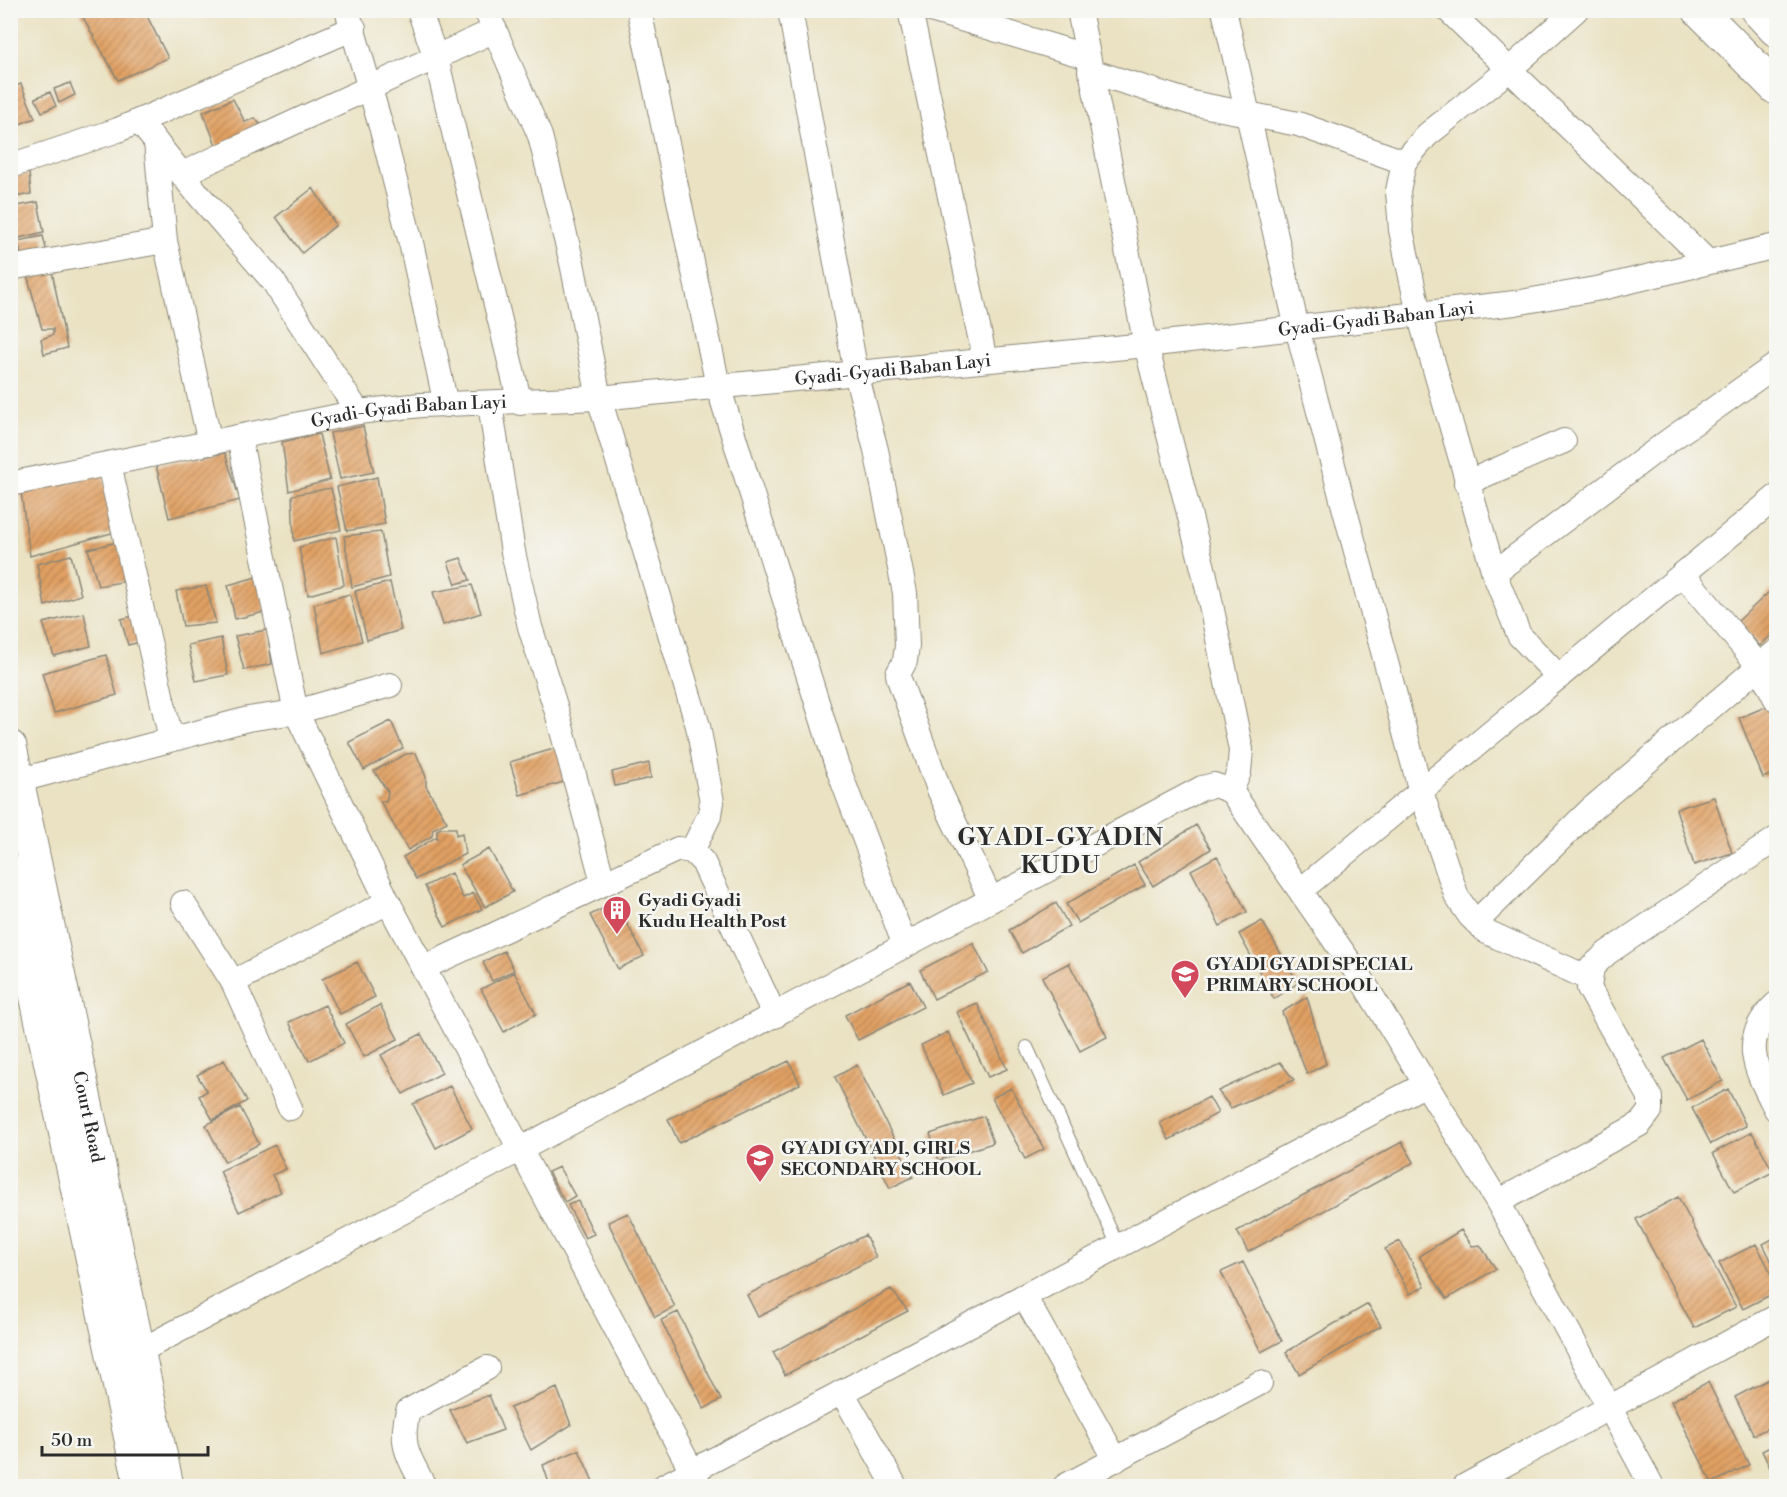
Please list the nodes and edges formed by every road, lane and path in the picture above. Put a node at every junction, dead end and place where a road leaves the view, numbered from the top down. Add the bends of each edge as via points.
1 (419, 10) edge
2 (639, 10) edge
3 (790, 10) edge
4 (910, 10) edge
5 (931, 10) edge
6 (1079, 10) edge
7 (1224, 10) edge
8 (1448, 10) edge
9 (1576, 10) edge
10 (1699, 10) edge
11 (1756, 10) edge
12 (350, 19) edge
13 (490, 20) edge
14 (1776, 30) edge
15 (436, 58) junction
16 (1089, 64) junction
17 (1510, 69) junction
18 (370, 87) junction
19 (1776, 88) edge
20 (1250, 116) junction
21 (139, 121) junction
22 (156, 142) junction
23 (1404, 162) junction
24 (10, 166) edge
25 (182, 174) junction
26 (165, 241) junction
27 (1776, 246) edge
28 (1707, 261) junction
29 (10, 268) edge
30 (1419, 314) junction
31 (1297, 328) junction
32 (1146, 345) junction
33 (985, 360) junction
34 (1776, 365) edge
35 (856, 373) junction
36 (718, 386) junction
37 (599, 399) junction
38 (520, 403) junction
39 (490, 404) junction
40 (446, 405) junction
41 (358, 412) junction
42 (239, 437) junction
43 (1564, 441) dead end
44 (210, 442) junction
45 (109, 464) junction
46 (1466, 483) junction
47 (10, 484) edge
48 (1776, 497) edge
49 (1494, 573) junction
50 (1683, 574) junction
51 (1768, 659) edge
52 (1559, 677) junction
53 (390, 685) dead end
54 (1776, 699) edge
55 (296, 712) junction
56 (171, 740) junction
57 (10, 747) edge
58 (17, 781) junction
59 (1231, 791) junction
60 (1420, 792) junction
61 (1776, 839) edge
62 (692, 852) junction
63 (10, 873) edge
64 (603, 882) junction
65 (1301, 890) junction
66 (991, 900) junction
67 (388, 902) junction
68 (183, 903) dead end
69 (1476, 922) junction
70 (905, 946) junction
71 (423, 968) junction
72 (1588, 978) junction
73 (233, 982) junction
74 (1776, 1004) edge
75 (775, 1016) junction
76 (1027, 1047) dead end
77 (1426, 1084) junction
78 (290, 1108) dead end
79 (1776, 1109) edge
80 (521, 1151) junction
81 (1498, 1202) junction
82 (1119, 1246) junction
83 (1024, 1296) junction
84 (1776, 1317) edge
85 (138, 1352) junction
86 (487, 1368) dead end
87 (1260, 1383) dead end
88 (842, 1392) junction
89 (1610, 1410) junction
90 (1109, 1472) edge
91 (696, 1479) edge
92 (141, 1486) edge
93 (167, 1486) edge
94 (424, 1486) edge
95 (664, 1486) edge
96 (895, 1486) edge
97 (1065, 1486) edge
98 (1465, 1486) edge
99 (1652, 1486) edge

1 - 15 street
2 - 36 street
3 - 35 street
4 - 33 street
5 - 16 street
6 - 16 street
7 - 20 street
8 - 17 street
9 - 17 street
10 - 19 main road
11 - 14 main road
12 - 18 street
12 - 21 street
13 - 15 street
13 - 37 street via 540,136 572,263
15 - 18 street
15 - 38 street
16 - 20 street via 1192,103
16 - 32 street
17 - 23 street via 1427,135
17 - 28 street
18 - 25 street
18 - 40 street via 412,247
20 - 23 street via 1298,124
20 - 31 street
21 - 22 street
21 - 24 street
22 - 25 street
22 - 26 street
23 - 30 street via 1398,191 1401,230
25 - 41 street via 273,281
26 - 29 street
26 - 44 street
27 - 28 street, Gyadi-Gyadi Baban Layi
28 - 30 street, Gyadi-Gyadi Baban Layi via 1601,288
30 - 31 street, Gyadi-Gyadi Baban Layi
30 - 46 street
31 - 32 street, Gyadi-Gyadi Baban Layi
31 - 60 street
32 - 33 street, Gyadi-Gyadi Baban Layi
32 - 59 street via 1205,576 1241,750 1239,772
33 - 35 street, Gyadi-Gyadi Baban Layi
34 - 49 street
35 - 36 street, Gyadi-Gyadi Baban Layi
35 - 66 street via 905,593 907,646 899,679 940,792
36 - 37 street, Gyadi-Gyadi Baban Layi
36 - 70 street via 836,763
37 - 38 street, Gyadi-Gyadi Baban Layi
37 - 62 street via 698,726 712,802
38 - 39 street, Gyadi-Gyadi Baban Layi
39 - 40 street, Gyadi-Gyadi Baban Layi
39 - 64 street via 513,552 530,627
40 - 41 street, Gyadi-Gyadi Baban Layi
41 - 42 street, Gyadi-Gyadi Baban Layi
42 - 44 street, Gyadi-Gyadi Baban Layi
42 - 55 street
43 - 46 street
44 - 45 street, Gyadi-Gyadi Baban Layi
45 - 47 street, Gyadi-Gyadi Baban Layi
45 - 56 street
46 - 49 street
48 - 50 street
49 - 52 street via 1514,627
50 - 51 street
50 - 52 street
51 - 54 street
51 - 69 street via 1590,811
52 - 60 street
53 - 55 street
55 - 56 street via 248,719
55 - 67 street
56 - 58 street
57 - 58 main road, Court Road
58 - 85 main road, Court Road
59 - 65 street
59 - 66 street via 1214,785 1202,788
60 - 65 street
60 - 69 street via 1457,897
61 - 72 street via 1607,953 1592,967
62 - 64 street via 666,852
62 - 75 street via 703,862
63 - 92 main road, Court Road
64 - 71 street
65 - 77 street
66 - 70 street
67 - 71 street
67 - 73 street
68 - 73 street
69 - 72 street via 1487,932
70 - 75 street
71 - 80 street
72 - 81 street via 1589,988 1650,1097 1650,1111 1641,1124
73 - 78 street
74 - 79 street via 1759,1023 1754,1041 1757,1073
75 - 80 street
76 - 82 lane
77 - 81 street
77 - 82 street
80 - 85 street
80 - 91 street
81 - 89 street
82 - 83 street
83 - 88 street
83 - 90 street
84 - 89 street
85 - 93 main road, Court Road
86 - 94 street via 408,1412 403,1432 406,1452
87 - 90 street
88 - 91 street
88 - 96 street
89 - 98 street
89 - 99 street
90 - 97 street
91 - 95 street

